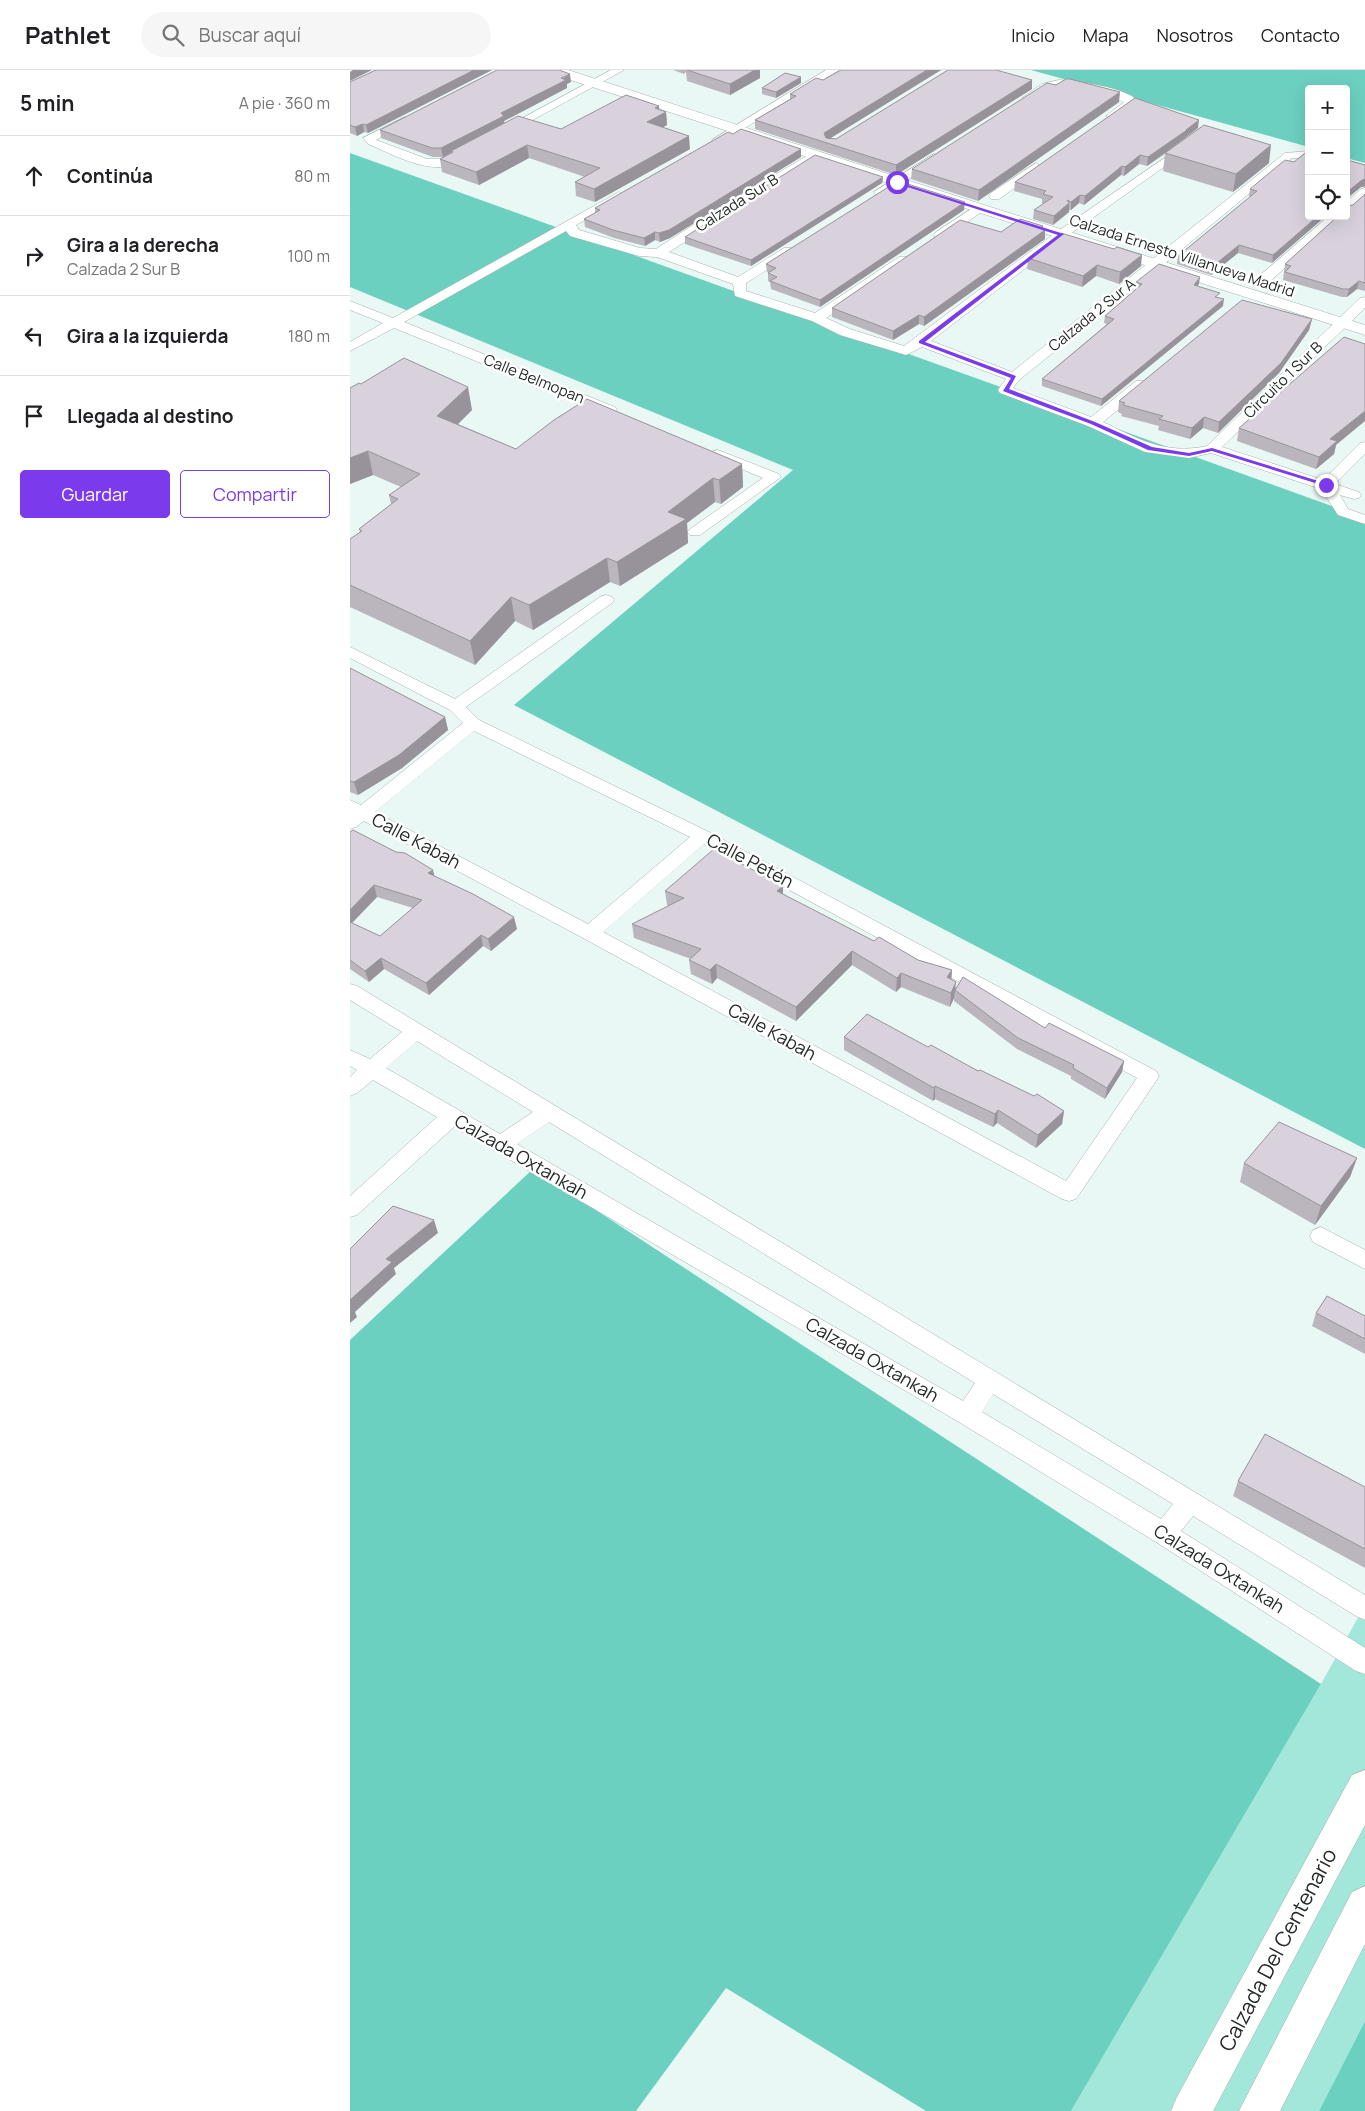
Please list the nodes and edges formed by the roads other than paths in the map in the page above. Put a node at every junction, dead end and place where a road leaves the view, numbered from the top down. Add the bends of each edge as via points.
1 (554, 70) edge
2 (834, 70) edge
3 (605, 74) edge
4 (1029, 82) edge
5 (1046, 86) junction
6 (1022, 102) edge
7 (412, 117) edge
8 (753, 119) junction
9 (1102, 123) edge
10 (737, 129) junction
11 (1198, 137) edge
12 (489, 139) edge
13 (814, 139) edge
14 (703, 148) edge
15 (472, 149) edge
16 (947, 149) edge
17 (1271, 150) dead end
18 (1305, 154) edge
19 (815, 155) junction
20 (1289, 156) junction
21 (1044, 162) edge
22 (896, 165) edge
23 (914, 170) junction
24 (932, 176) edge
25 (897, 182) junction
26 (977, 190) edge
27 (628, 191) edge
28 (1365, 192) edge
29 (995, 196) junction
30 (872, 198) edge
31 (1013, 202) dead end
32 (1350, 205) edge
33 (979, 208) junction
34 (1059, 217) edge
35 (1332, 220) edge
36 (1078, 223) junction
37 (569, 224) junction
38 (1096, 229) dead end
39 (1062, 234) junction
40 (930, 241) edge
41 (1143, 244) dead end
42 (797, 245) edge
43 (914, 252) edge
44 (659, 253) junction
45 (1170, 253) junction
46 (1155, 264) junction
47 (1207, 264) edge
48 (1244, 276) dead end
49 (1262, 281) junction
50 (739, 282) junction
51 (1280, 287) dead end
52 (1250, 294) junction
53 (350, 305) edge
54 (1336, 305) dead end
55 (1236, 307) edge
56 (1361, 309) edge
57 (817, 318) junction
58 (393, 322) junction
59 (1341, 323) junction
60 (1365, 330) edge
61 (921, 342) junction
62 (350, 347) edge
63 (1153, 374) edge
64 (1014, 377) junction
65 (620, 414) edge
66 (1093, 423) junction
67 (1365, 446) edge
68 (701, 447) edge
69 (1212, 449) junction
70 (1365, 483) edge
71 (1326, 485) junction
72 (1354, 495) junction
73 (1344, 512) junction
74 (1365, 520) edge
75 (695, 532) dead end
76 (606, 600) dead end
77 (350, 652) edge
78 (456, 706) junction
79 (473, 724) junction
80 (354, 814) edge
81 (703, 836) junction
82 (590, 933) junction
83 (350, 991) edge
84 (416, 1031) junction
85 (350, 1057) edge
86 (371, 1070) junction
87 (1149, 1076) joint
88 (350, 1088) edge
89 (549, 1112) junction
90 (451, 1117) junction
91 (500, 1145) junction
92 (350, 1209) edge
93 (1321, 1236) dead end
94 (1365, 1260) edge
95 (990, 1380) junction
96 (967, 1415) junction
97 (1190, 1502) junction
98 (1164, 1534) junction
99 (1365, 1608) edge
100 (1365, 1662) edge
101 (1365, 1788) edge
102 (1365, 1905) edge
103 (1191, 2111) edge
104 (1259, 2111) edge

1 - 3 street, Calzada Ernesto Villanueva Madrid
2 - 8 street
3 - 8 street, Calzada Ernesto Villanueva Madrid
3 - 10 street, Calzada Ernesto Villanueva Madrid
3 - 12 street
4 - 5 street
5 - 6 street
5 - 9 street via 1062,83 1132,101
7 - 15 street via 369,138 426,163 445,163
8 - 10 street
8 - 13 street, Calzada Ernesto Villanueva Madrid
10 - 14 street
10 - 19 street, Calzada Ernesto Villanueva Madrid
11 - 36 street
16 - 23 street
17 - 20 street
18 - 20 street
19 - 25 street, Calzada Ernesto Villanueva Madrid
19 - 44 street, Calzada Sur B
20 - 45 street, Calzada 2 Sur A
21 - 29 street
22 - 23 street
23 - 24 street
23 - 25 street
25 - 30 street
25 - 33 street, Calzada Ernesto Villanueva Madrid
26 - 29 street
27 - 37 street
28 - 32 street
29 - 31 street
33 - 39 street, Calzada Ernesto Villanueva Madrid
33 - 40 street
34 - 36 street, Calzada Ernesto Villanueva Madrid
35 - 49 street
36 - 38 street, Calzada Ernesto Villanueva Madrid
36 - 39 street
37 - 44 street via 574,232 639,252
37 - 58 street
39 - 46 street, Calzada Ernesto Villanueva Madrid
39 - 61 street
41 - 45 street, Calzada Ernesto Villanueva Madrid
42 - 50 street
43 - 57 street
44 - 50 street
45 - 46 street, Calzada 2 Sur A
45 - 47 street, Calzada Ernesto Villanueva Madrid
46 - 52 street, Calzada Ernesto Villanueva Madrid
46 - 64 street, Calzada 2 Sur A
48 - 49 street, Calzada Ernesto Villanueva Madrid
49 - 51 street, Calzada Ernesto Villanueva Madrid
50 - 57 street via 740,293
52 - 55 street
52 - 59 street, Calzada Ernesto Villanueva Madrid
53 - 58 street, Calle Belmopan
54 - 56 street
56 - 59 street, Circuito 1 Sur B
57 - 61 street via 845,332 906,351
58 - 62 street
58 - 65 street, Calle Belmopan
59 - 60 street, Calzada Ernesto Villanueva Madrid
59 - 69 street, Circuito 1 Sur B
61 - 64 street
63 - 66 street
64 - 66 street via 1005,390
66 - 69 street via 1150,449 1189,454
67 - 71 street
68 - 75 street via 774,477
69 - 71 street
70 - 72 street
71 - 72 street
71 - 73 street
72 - 73 street
73 - 74 street
76 - 78 street
77 - 78 street, Calle Petén
78 - 79 street, Calle Petén
79 - 80 street
79 - 81 street, Calle Petén
80 - 82 street, Calle Kabah
81 - 82 street
81 - 87 street, Calle Petén
82 - 87 street, Calle Kabah via 1069,1194
83 - 84 street
84 - 86 street
84 - 89 street
85 - 86 street, Calzada Oxtankah
86 - 88 street
86 - 90 street, Calzada Oxtankah
89 - 91 street
89 - 95 street
90 - 91 street, Calzada Oxtankah
90 - 92 street
91 - 96 street, Calzada Oxtankah
93 - 94 street
95 - 96 street
95 - 97 street
96 - 98 street, Calzada Oxtankah
97 - 98 street
97 - 99 street
98 - 100 street, Calzada Oxtankah
101 - 103 main road, Calzada Del Centenario
102 - 104 main road

